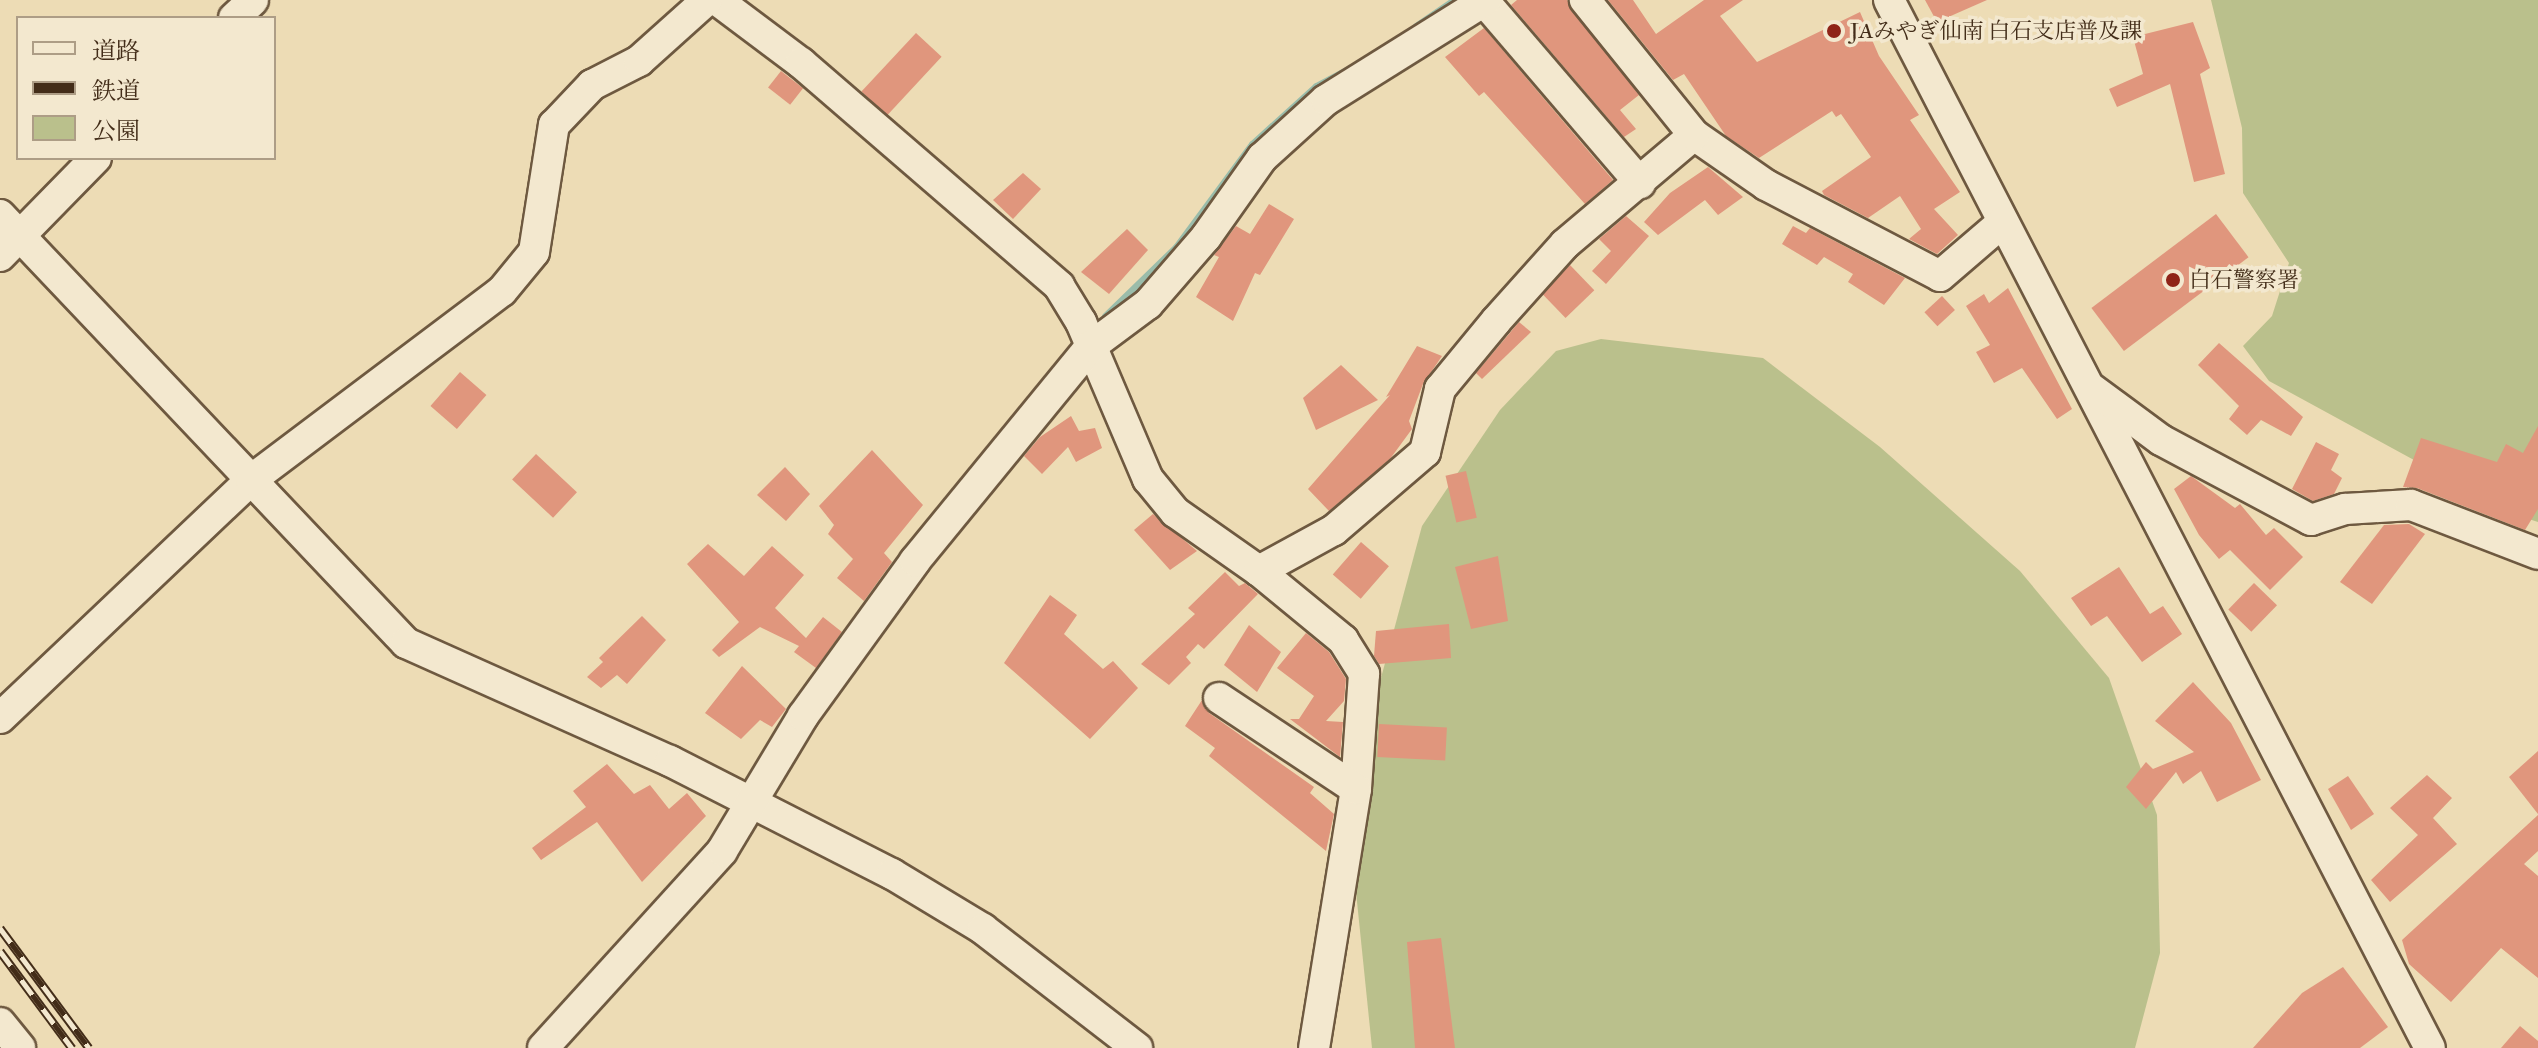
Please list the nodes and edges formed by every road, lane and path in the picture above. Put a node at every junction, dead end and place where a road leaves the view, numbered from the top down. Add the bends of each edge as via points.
1 (253, 0) edge
2 (707, 0) edge
3 (717, 0) edge
4 (1585, 0) edge
5 (1889, 0) edge
6 (1485, 1) edge
7 (236, 16) edge
8 (1694, 135) junction
9 (94, 160) edge
10 (1640, 183) junction
11 (0, 215) edge
12 (2003, 222) junction
13 (11, 246) edge
14 (1090, 347) junction
15 (2088, 386) junction
16 (251, 480) junction
17 (2538, 554) edge
18 (1259, 571) junction
19 (1219, 698) dead end
20 (0, 718) edge
21 (1356, 789) junction
22 (754, 802) junction
23 (0, 1023) edge
24 (20, 1048) edge
25 (543, 1048) edge
26 (1137, 1048) edge
27 (1314, 1048) edge
28 (2430, 1048) edge

1 - 7 street
2 - 16 street via 639,61 592,85 554,125 534,252 502,291
3 - 14 street via 801,63 1059,286
4 - 8 street
5 - 12 street
6 - 10 street
6 - 14 street via 1326,100 1262,158 1206,237 1148,304
8 - 10 street
8 - 12 street via 1766,185 1940,276
9 - 13 street
10 - 18 street via 1565,244 1440,389 1425,452 1334,530
11 - 13 street
12 - 15 street
13 - 16 street
14 - 18 street via 1148,479 1175,512
14 - 22 street via 915,561 803,716
15 - 17 street via 2161,440 2311,520 2345,509 2411,505
15 - 28 street
16 - 20 street
16 - 22 street via 406,643
18 - 21 street via 1343,640 1364,674
19 - 21 street
21 - 27 street via 1332,963
22 - 25 street via 722,851
22 - 26 street via 983,929
23 - 24 street

